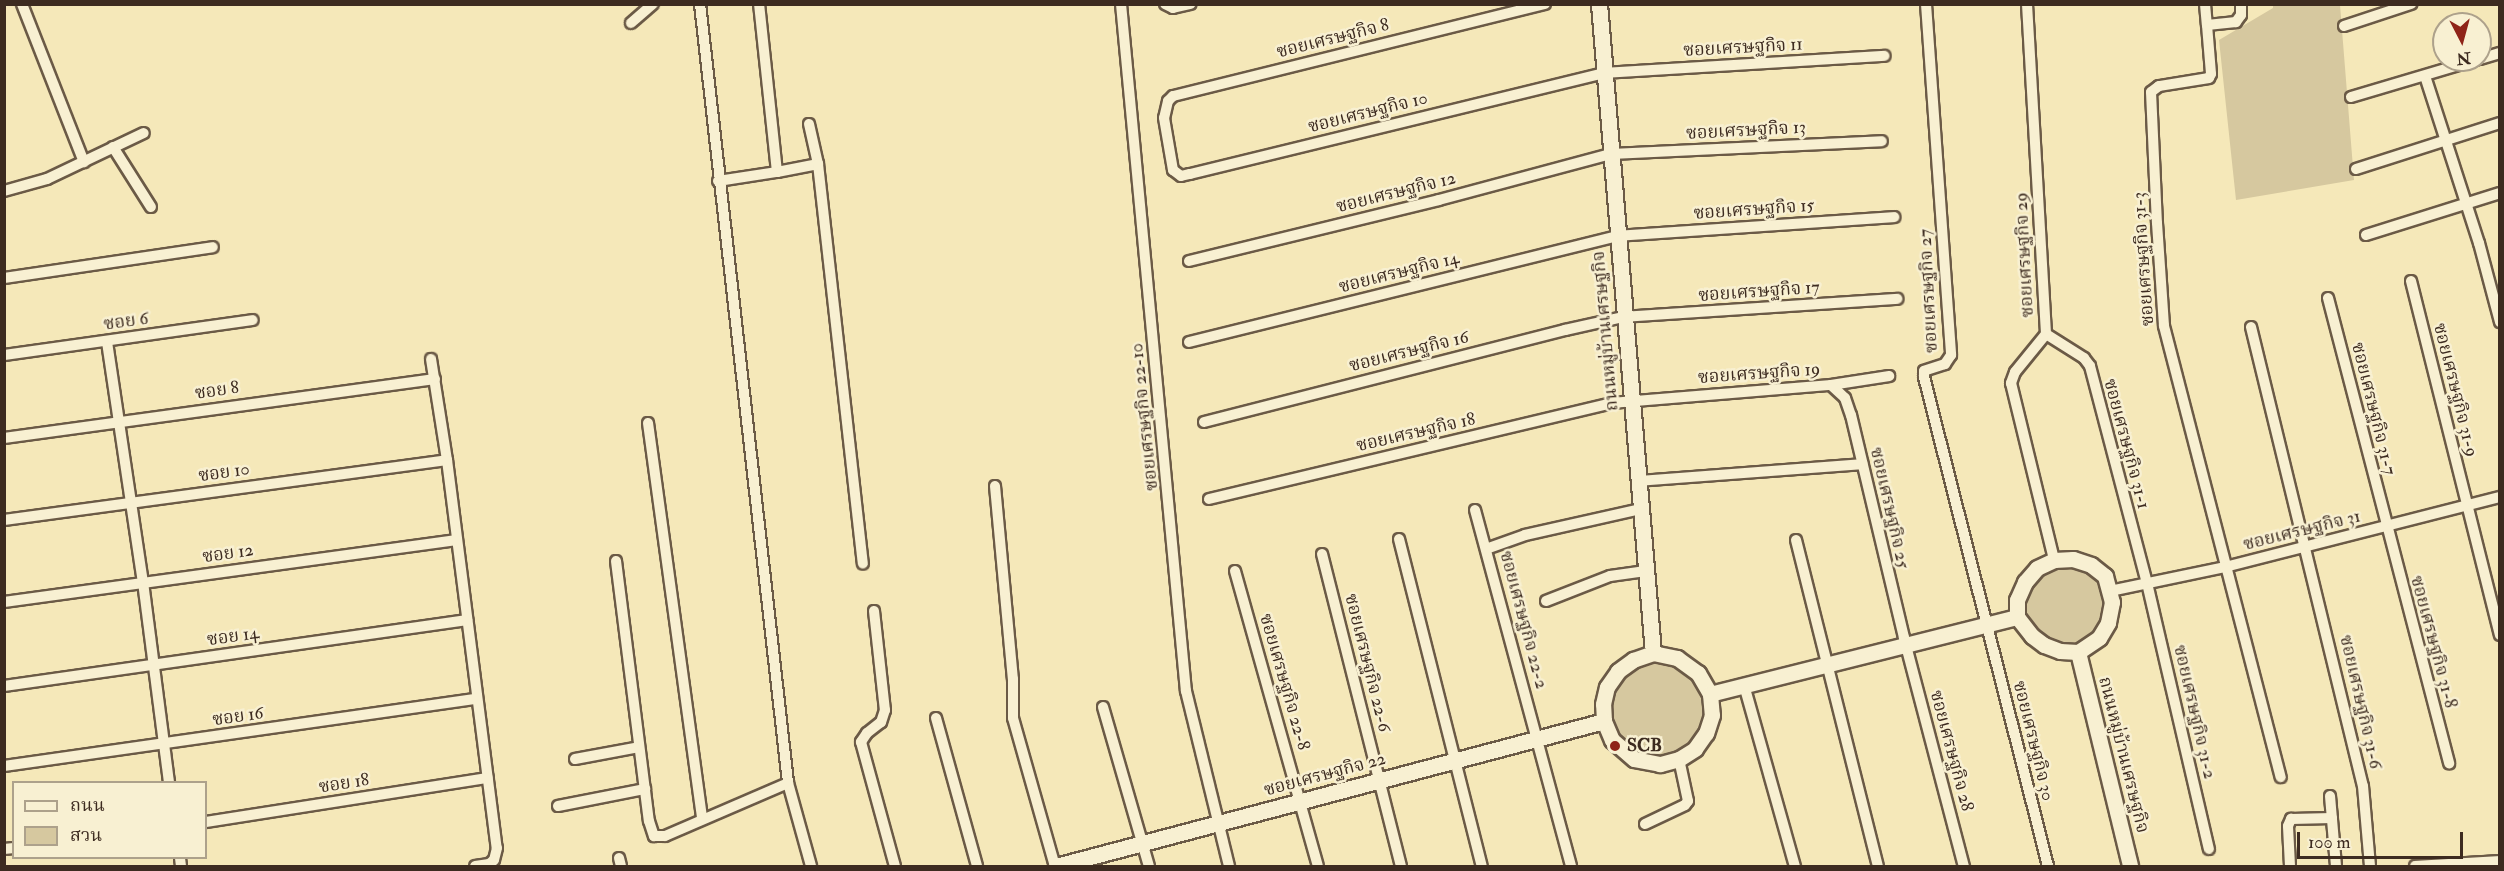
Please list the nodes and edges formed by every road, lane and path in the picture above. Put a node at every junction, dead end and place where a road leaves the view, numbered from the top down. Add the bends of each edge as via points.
1 (22, 4) edge
2 (653, 4) edge
3 (700, 4) edge
4 (759, 4) edge
5 (1121, 4) edge
6 (1165, 4) edge
7 (1191, 4) edge
8 (1545, 4) edge
9 (1599, 4) edge
10 (1926, 4) edge
11 (2027, 4) edge
12 (2205, 4) edge
13 (2241, 4) edge
14 (2412, 4) edge
15 (631, 23) dead end
16 (2207, 25) junction
17 (2344, 26) dead end
18 (1884, 56) dead end
19 (2437, 72) edge
20 (1604, 73) junction
21 (2425, 76) junction
22 (2351, 98) dead end
23 (2499, 123) edge
24 (809, 124) dead end
25 (144, 133) dead end
26 (1167, 139) joint
27 (2445, 140) junction
28 (1882, 141) dead end
29 (113, 147) junction
30 (1611, 154) junction
31 (84, 162) junction
32 (818, 164) junction
33 (2356, 169) dead end
34 (777, 172) junction
35 (718, 181) junction
36 (4, 191) edge
37 (2499, 193) edge
38 (2466, 204) junction
39 (152, 207) dead end
40 (1894, 217) dead end
41 (2366, 235) dead end
42 (1617, 236) junction
43 (213, 247) dead end
44 (1189, 261) dead end
45 (4, 278) edge
46 (2411, 281) dead end
47 (1897, 298) dead end
48 (2328, 298) dead end
49 (1623, 317) junction
50 (253, 320) dead end
51 (2499, 322) edge
52 (2251, 327) dead end
53 (2046, 334) junction
54 (106, 342) junction
55 (1190, 342) dead end
56 (4, 355) edge
57 (431, 359) dead end
58 (1889, 376) dead end
59 (435, 378) junction
60 (1831, 385) junction
61 (1632, 400) junction
62 (117, 421) junction
63 (1204, 422) dead end
64 (648, 423) dead end
65 (4, 438) edge
66 (447, 460) junction
67 (1862, 465) junction
68 (1638, 481) junction
69 (995, 486) dead end
70 (2499, 497) edge
71 (1209, 499) dead end
72 (131, 502) junction
73 (2467, 506) junction
74 (1640, 509) junction
75 (1475, 510) dead end
76 (4, 520) edge
77 (2386, 527) junction
78 (1399, 539) dead end
79 (457, 540) junction
80 (1796, 540) dead end
81 (2306, 547) junction
82 (1486, 549) junction
83 (1322, 554) dead end
84 (2054, 560) junction
85 (616, 561) dead end
86 (863, 563) dead end
87 (2225, 567) junction
88 (1235, 571) dead end
89 (1646, 571) junction
90 (143, 582) junction
91 (2147, 583) junction
92 (2110, 591) junction
93 (2494, 598) edge
94 (1546, 601) dead end
95 (4, 602) edge
96 (874, 611) dead end
97 (2017, 617) junction
98 (467, 620) junction
99 (1986, 624) junction
100 (2499, 635) edge
101 (1905, 644) junction
102 (2078, 652) junction
103 (1653, 653) junction
104 (1827, 664) junction
105 (153, 665) junction
106 (1744, 685) junction
107 (4, 686) edge
108 (1710, 694) junction
109 (476, 699) junction
110 (1103, 707) dead end
111 (936, 718) dead end
112 (1604, 721) junction
113 (1537, 738) junction
114 (164, 744) junction
115 (639, 747) junction
116 (575, 759) dead end
117 (1456, 759) junction
118 (1679, 759) junction
119 (2449, 764) dead end
120 (4, 766) edge
121 (2281, 777) dead end
122 (488, 778) junction
123 (1379, 780) junction
124 (169, 781) edge
125 (788, 783) junction
126 (645, 789) junction
127 (2330, 796) dead end
128 (1301, 802) junction
129 (558, 806) dead end
130 (702, 818) junction
131 (2332, 818) junction
132 (207, 822) edge
133 (1218, 824) junction
134 (1645, 824) dead end
135 (1142, 844) junction
136 (2209, 849) dead end
137 (2499, 861) edge
138 (475, 867) edge
139 (811, 867) edge
140 (895, 867) edge
141 (977, 867) edge
142 (1055, 867) edge
143 (1149, 867) edge
144 (1229, 867) edge
145 (1318, 867) edge
146 (1401, 867) edge
147 (1482, 867) edge
148 (1570, 867) edge
149 (1795, 867) edge
150 (1878, 867) edge
151 (1964, 867) edge
152 (2048, 867) edge
153 (2130, 867) edge
154 (2290, 867) edge
155 (2336, 867) edge
156 (2370, 867) edge
157 (2415, 867) edge

1 - 31 street
2 - 15 street
3 - 35 street
4 - 34 street
5 - 133 street, ซอยเศรษฐกิจ 22-10 via 1186,692
6 - 7 street via 1173,8
8 - 26 street, ซอยเศรษฐกิจ 8 via 1173,96 1165,108
9 - 20 street, ถนนหมู่บ้านเศรษฐกิจ
10 - 99 street, ซอยเศรษฐกิจ 27 via 1951,355 1945,364 1924,371 1924,377
11 - 53 street, ซอยเศรษฐกิจ 29
12 - 16 street, ซอยเศรษฐกิจ 31-3
13 - 16 street via 2236,22
14 - 17 street
16 - 87 street, ซอยเศรษฐกิจ 31-3 via 2209,78 2159,86 2151,92 2151,100 2161,310
18 - 20 street, ซอยเศรษฐกิจ 11
19 - 21 street
20 - 26 street, ซอยเศรษฐกิจ 10 via 1181,176 1173,170
20 - 30 street, ถนนหมู่บ้านเศรษฐกิจ
21 - 22 street
21 - 27 street
23 - 27 street
24 - 32 street
25 - 29 street
27 - 33 street
27 - 38 street
28 - 30 street, ซอยเศรษฐกิจ 13
29 - 31 street
29 - 39 street
30 - 42 street, ถนนหมู่บ้านเศรษฐกิจ
30 - 44 street, ซอยเศรษฐกิจ 12
31 - 36 street via 47,179
32 - 34 street
32 - 86 street
34 - 35 street
35 - 125 street
37 - 38 street
38 - 41 street
38 - 51 street
40 - 42 street, ซอยเศรษฐกิจ 15
42 - 49 street, ถนนหมู่บ้านเศรษฐกิจ
42 - 55 street, ซอยเศรษฐกิจ 14
43 - 45 street
46 - 73 street, ซอยเศรษฐกิจ 31-9
47 - 49 street, ซอยเศรษฐกิจ 17
48 - 77 street, ซอยเศรษฐกิจ 31-7
49 - 61 street, ถนนหมู่บ้านเศรษฐกิจ
49 - 63 street, ซอยเศรษฐกิจ 16
50 - 54 street, ซอย 6
52 - 81 street, ซอยเศรษฐกิจ 31-6
53 - 84 street, ซอยเศรษฐกิจ 29 via 2015,372 2012,383
53 - 91 street, ซอยเศรษฐกิจ 31-1 via 2090,366
54 - 56 street, ซอย 6
54 - 62 street
57 - 59 street
58 - 60 street, ซอยเศรษฐกิจ 19
59 - 62 street, ซอย 8
59 - 66 street
60 - 61 street, ซอยเศรษฐกิจ 19
60 - 67 street, ซอยเศรษฐกิจ 25 via 1849,407
61 - 68 street, ถนนหมู่บ้านเศรษฐกิจ
61 - 71 street, ซอยเศรษฐกิจ 18
62 - 65 street, ซอย 8
62 - 72 street
64 - 130 street
66 - 72 street, ซอย 10
66 - 79 street
67 - 68 street
67 - 101 street, ซอยเศรษฐกิจ 25
68 - 74 street, ถนนหมู่บ้านเศรษฐกิจ
69 - 142 street via 1013,679 1013,718
70 - 73 street, ซอยเศรษฐกิจ 31
72 - 76 street, ซอย 10
72 - 90 street
73 - 77 street, ซอยเศรษฐกิจ 31
73 - 93 street, ซอยเศรษฐกิจ 31-9
74 - 82 street via 1525,535
74 - 89 street, ถนนหมู่บ้านเศรษฐกิจ
75 - 82 street, ซอยเศรษฐกิจ 22-2
77 - 81 street, ซอยเศรษฐกิจ 31
77 - 119 street, ซอยเศรษฐกิจ 31-8
78 - 117 street
79 - 90 street, ซอย 12
79 - 98 street
80 - 104 street
81 - 87 street, ซอยเศรษฐกิจ 31
81 - 156 street, ซอยเศรษฐกิจ 31-6 via 2363,786
82 - 113 street, ซอยเศรษฐกิจ 22-2
83 - 123 street, ซอยเศรษฐกิจ 22-6
84 - 92 street via 2073,559 2091,565 2105,576
84 - 97 street via 2037,568 2025,582
85 - 115 street
87 - 91 street, ซอยเศรษฐกิจ 31
87 - 121 street
88 - 128 street, ซอยเศรษฐกิจ 22-8
89 - 94 street via 1610,576
89 - 103 street, ถนนหมู่บ้านเศรษฐกิจ
90 - 95 street, ซอย 12
90 - 105 street
91 - 92 street, ซอยเศรษฐกิจ 31
91 - 136 street, ซอยเศรษฐกิจ 31-2
92 - 102 street via 2108,623 2099,638
93 - 100 street, ซอยเศรษฐกิจ 31-9
96 - 140 street via 885,710 881,722 861,742
97 - 99 street
97 - 102 street via 2044,645
98 - 105 street, ซอย 14
98 - 109 street
99 - 101 street
99 - 152 street, ซอยเศรษฐกิจ 30
101 - 104 street
101 - 151 street, ซอยเศรษฐกิจ 28
102 - 153 street, ถนนหมู่บ้านเศรษฐกิจ
103 - 108 street via 1677,658 1698,673
103 - 112 street via 1618,671 1607,687
104 - 106 street
104 - 150 street
105 - 107 street, ซอย 14
105 - 114 street
106 - 108 street
106 - 149 street
108 - 118 street via 1712,715 1706,733 1695,749
109 - 114 street, ซอย 16
109 - 122 street
110 - 135 street
111 - 141 street
112 - 113 street, ซอยเศรษฐกิจ 22
112 - 118 street via 1612,740 1634,759 1660,764
113 - 117 street, ซอยเศรษฐกิจ 22
113 - 148 street, ซอยเศรษฐกิจ 22-2
114 - 120 street, ซอย 16
114 - 124 street
115 - 116 street
115 - 126 street
117 - 123 street, ซอยเศรษฐกิจ 22
117 - 147 street
118 - 134 street via 1688,801
122 - 132 street, ซอย 18
122 - 138 street via 497,848 494,860
123 - 128 street, ซอยเศรษฐกิจ 22
123 - 146 street, ซอยเศรษฐกิจ 22-6
125 - 130 street
125 - 139 street
126 - 129 street
126 - 130 street via 654,836 665,836
127 - 131 street
128 - 133 street, ซอยเศรษฐกิจ 22
128 - 145 street, ซอยเศรษฐกิจ 22-8
131 - 154 street via 2292,819 2288,825
131 - 155 street
133 - 135 street, ซอยเศรษฐกิจ 22
133 - 144 street, ซอยเศรษฐกิจ 22-10
135 - 142 street, ซอยเศรษฐกิจ 22
135 - 143 street
137 - 157 street

